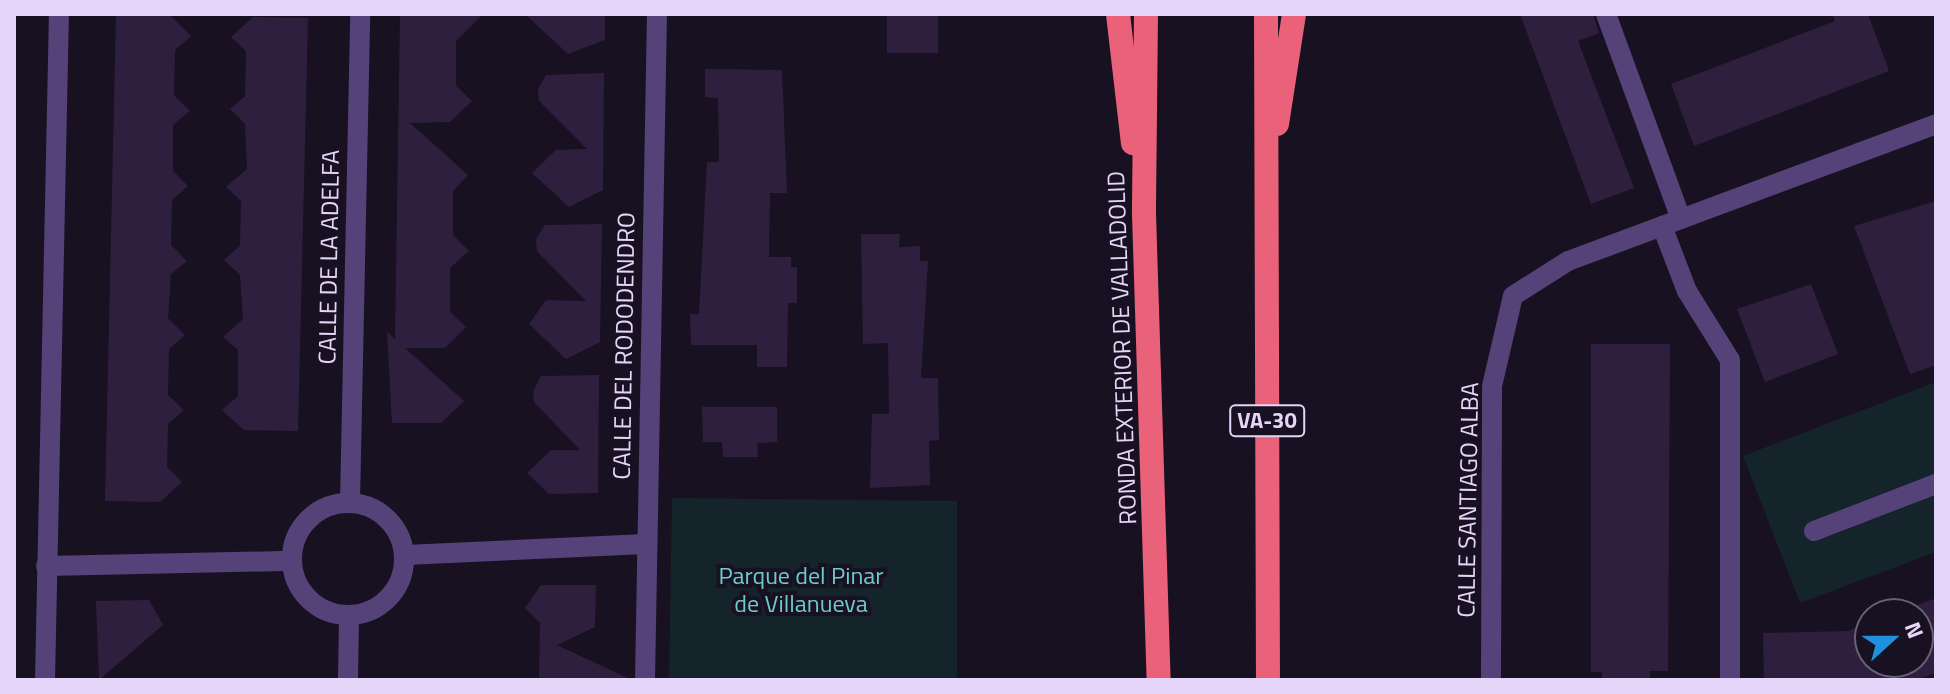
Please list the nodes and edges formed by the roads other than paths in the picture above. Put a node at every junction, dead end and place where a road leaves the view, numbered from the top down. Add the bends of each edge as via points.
1 (59, 14) edge
2 (360, 14) edge
3 (657, 14) edge
4 (1118, 14) edge
5 (1146, 14) edge
6 (1266, 14) edge
7 (1294, 14) edge
8 (1606, 14) edge
9 (1936, 124) edge
10 (1268, 161) junction
11 (1144, 214) junction
12 (1672, 222) junction
13 (1936, 484) edge
14 (350, 502) junction
15 (1814, 531) dead end
16 (646, 544) junction
17 (405, 555) junction
18 (292, 561) junction
19 (46, 566) junction
20 (349, 615) junction
21 (45, 680) edge
22 (348, 680) edge
23 (645, 680) edge
24 (1159, 680) edge
25 (1268, 680) edge
26 (1491, 680) edge
27 (1730, 680) edge

1 - 19 street
2 - 14 street, CALLE DE LA ADELFA
3 - 16 street, CALLE DEL RODODENDRO
4 - 11 highway
5 - 11 highway, RONDA EXTERIOR DE VALLADOLID
6 - 10 highway, VA-30
7 - 10 highway
8 - 12 street
9 - 12 street, CALLE SANTIAGO ALBA
10 - 25 highway, VA-30
11 - 24 highway, RONDA EXTERIOR DE VALLADOLID
12 - 26 street, CALLE SANTIAGO ALBA via 1568,261 1513,296 1492,386
12 - 27 street via 1687,291 1730,360
13 - 15 street
14 - 17 street via 388,518
14 - 18 street via 323,508 302,525
16 - 17 street
16 - 23 street, CALLE DEL RODODENDRO
17 - 20 street via 390,597
18 - 19 street
18 - 20 street via 316,605
19 - 21 street
20 - 22 street

